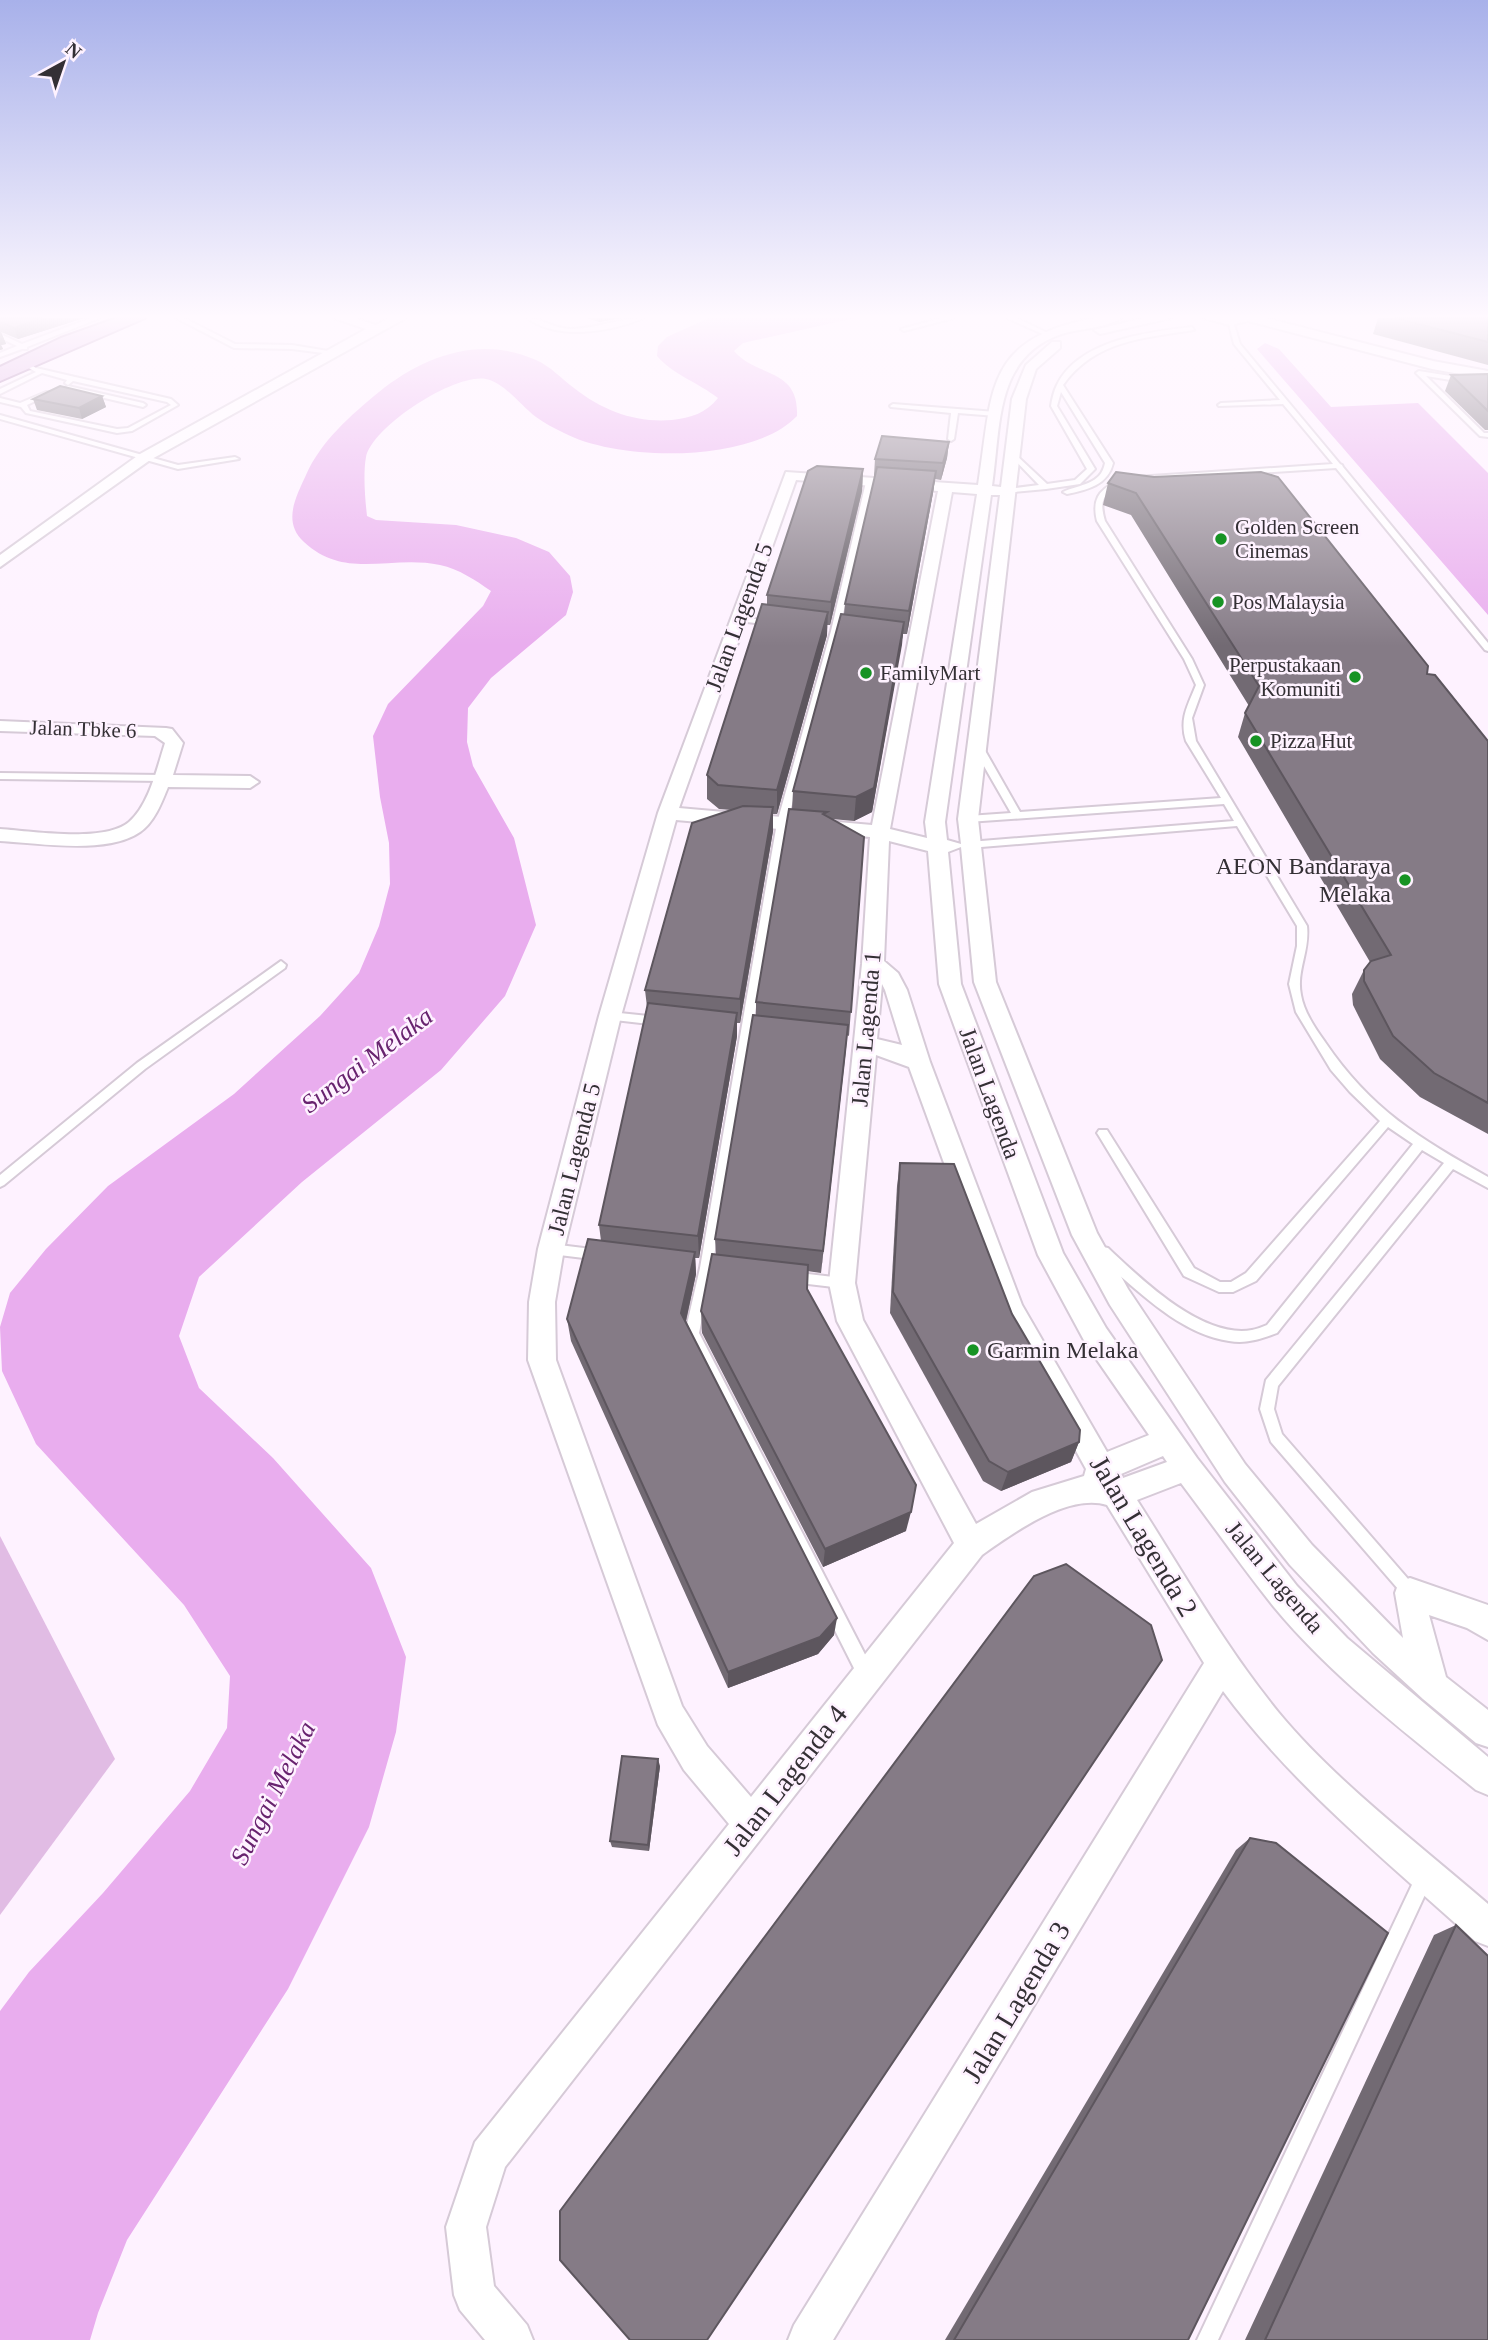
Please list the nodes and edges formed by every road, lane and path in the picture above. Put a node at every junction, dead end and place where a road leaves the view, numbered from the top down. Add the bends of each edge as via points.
1 (37, 427) edge
2 (99, 427) edge
3 (135, 427) edge
4 (198, 427) edge
5 (953, 427) edge
6 (994, 427) edge
7 (1015, 427) edge
8 (1066, 427) edge
9 (1086, 427) edge
10 (1307, 427) edge
11 (951, 439) dead end
12 (1012, 454) junction
13 (145, 457) junction
14 (235, 459) dead end
15 (1340, 466) junction
16 (870, 482) junction
17 (1045, 487) junction
18 (946, 488) junction
19 (1109, 488) junction
20 (985, 490) junction
21 (1007, 491) junction
22 (1129, 491) edge
23 (0, 562) edge
24 (738, 619) junction
25 (780, 624) edge
26 (821, 629) edge
27 (835, 631) junction
28 (849, 633) edge
29 (1488, 648) edge
30 (0, 726) edge
31 (976, 744) junction
32 (0, 776) edge
33 (162, 780) junction
34 (250, 782) dead end
35 (1226, 800) junction
36 (668, 813) junction
37 (1018, 817) junction
38 (968, 819) junction
39 (935, 822) junction
40 (782, 823) junction
41 (1241, 823) junction
42 (880, 832) junction
43 (0, 835) edge
44 (969, 845) junction
45 (937, 847) junction
46 (873, 964) junction
47 (281, 965) dead end
48 (610, 1016) junction
49 (678, 1024) edge
50 (732, 1030) edge
51 (745, 1031) junction
52 (759, 1032) edge
53 (858, 1044) junction
54 (919, 1062) junction
55 (1386, 1122) junction
56 (1103, 1133) dead end
57 (1420, 1144) junction
58 (1452, 1162) junction
59 (0, 1182) edge
60 (1488, 1184) edge
61 (1084, 1235) junction
62 (551, 1249) junction
63 (616, 1257) edge
64 (774, 1276) edge
65 (842, 1283) junction
66 (1192, 1410) junction
67 (1182, 1453) junction
68 (1235, 1473) junction
69 (1104, 1483) junction
70 (971, 1545) junction
71 (1410, 1593) junction
72 (1488, 1625) edge
73 (1222, 1663) junction
74 (867, 1677) junction
75 (1434, 1688) junction
76 (1488, 1731) edge
77 (1488, 1778) edge
78 (751, 1823) junction
79 (1426, 1874) junction
80 (1488, 1928) edge
81 (512, 2340) edge
82 (809, 2340) edge
83 (1207, 2340) edge

1 - 13 lane
2 - 3 lane via 117,431
4 - 13 street
5 - 11 lane
6 - 20 street, Jalan Lagenda
7 - 12 street, Jalan Lagenda
8 - 17 lane via 1091,469 1077,482
9 - 21 lane via 1109,463 1094,484 1035,494
10 - 15 lane
12 - 17 lane
12 - 21 street, Jalan Lagenda
13 - 14 lane via 178,467
13 - 23 street
15 - 19 lane via 1156,476
15 - 29 lane
16 - 18 street
16 - 24 street, Jalan Lagenda 5 via 791,475
16 - 27 lane
17 - 21 lane
18 - 20 street
18 - 42 street, Jalan Lagenda 1 via 910,640
19 - 22 lane
19 - 35 lane via 1096,506 1101,521 1200,685 1185,715 1185,727
20 - 21 street
20 - 39 street, Jalan Lagenda
21 - 31 street, Jalan Lagenda
24 - 25 lane
24 - 36 street, Jalan Lagenda 5
26 - 27 lane
27 - 28 lane
27 - 40 lane
30 - 33 street, Jalan Tbke 6 via 166,733 174,743
31 - 37 lane
31 - 38 street, Jalan Lagenda
32 - 33 lane
33 - 34 street
33 - 43 street via 140,822 124,834 112,838
35 - 37 lane
35 - 41 lane
36 - 40 street
36 - 48 street, Jalan Lagenda 5
37 - 38 lane
38 - 39 street
38 - 44 street, Jalan Lagenda
39 - 42 street
39 - 45 street, Jalan Lagenda
40 - 42 street
40 - 51 lane
41 - 44 lane
41 - 55 lane via 1302,926 1306,944 1294,992 1301,1013 1349,1085
42 - 45 street
42 - 46 street, Jalan Lagenda 1
44 - 45 street
44 - 61 street, Jalan Lagenda via 985,982
45 - 67 street, Jalan Lagenda via 950,984 1035,1213 1074,1300
46 - 53 street, Jalan Lagenda 1
46 - 54 street, Jalan Lagenda 2 via 896,989
47 - 59 lane via 141,1066
48 - 49 lane
48 - 62 street, Jalan Lagenda 5
50 - 51 lane
51 - 52 lane
51 - 74 lane via 692,1333
53 - 54 street via 895,1051
53 - 65 street, Jalan Lagenda 1
54 - 69 street, Jalan Lagenda 2 via 1010,1308
55 - 56 lane via 1251,1277 1233,1287 1206,1283 1180,1262
55 - 57 lane
57 - 58 lane
57 - 61 lane via 1272,1329 1258,1338 1218,1333 1186,1317 1149,1295
58 - 60 lane
58 - 71 lane via 1271,1384 1267,1409 1276,1437
61 - 66 street, Jalan Lagenda
62 - 63 lane
62 - 78 street, Jalan Lagenda 5 via 542,1302 542,1360 669,1714 706,1775
64 - 65 lane
65 - 70 street, Jalan Lagenda 1 via 850,1321
66 - 67 street
66 - 68 street, Jalan Lagenda
67 - 68 street
67 - 69 street, Jalan Lagenda 4
67 - 77 street, Jalan Lagenda via 1286,1597 1405,1711
68 - 75 street, Jalan Lagenda via 1309,1564
69 - 70 street, Jalan Lagenda 4 via 1042,1503
69 - 73 street, Jalan Lagenda 2
70 - 74 street, Jalan Lagenda 4
71 - 72 street via 1477,1616
71 - 75 street
73 - 79 street, Jalan Lagenda 2 via 1269,1726 1320,1779
73 - 82 street, Jalan Lagenda 3
74 - 78 street, Jalan Lagenda 4
75 - 76 street, Jalan Lagenda
78 - 81 street, Jalan Lagenda 4 via 489,2156 466,2227 475,2295
79 - 80 street, Jalan Lagenda 2
79 - 83 lane

